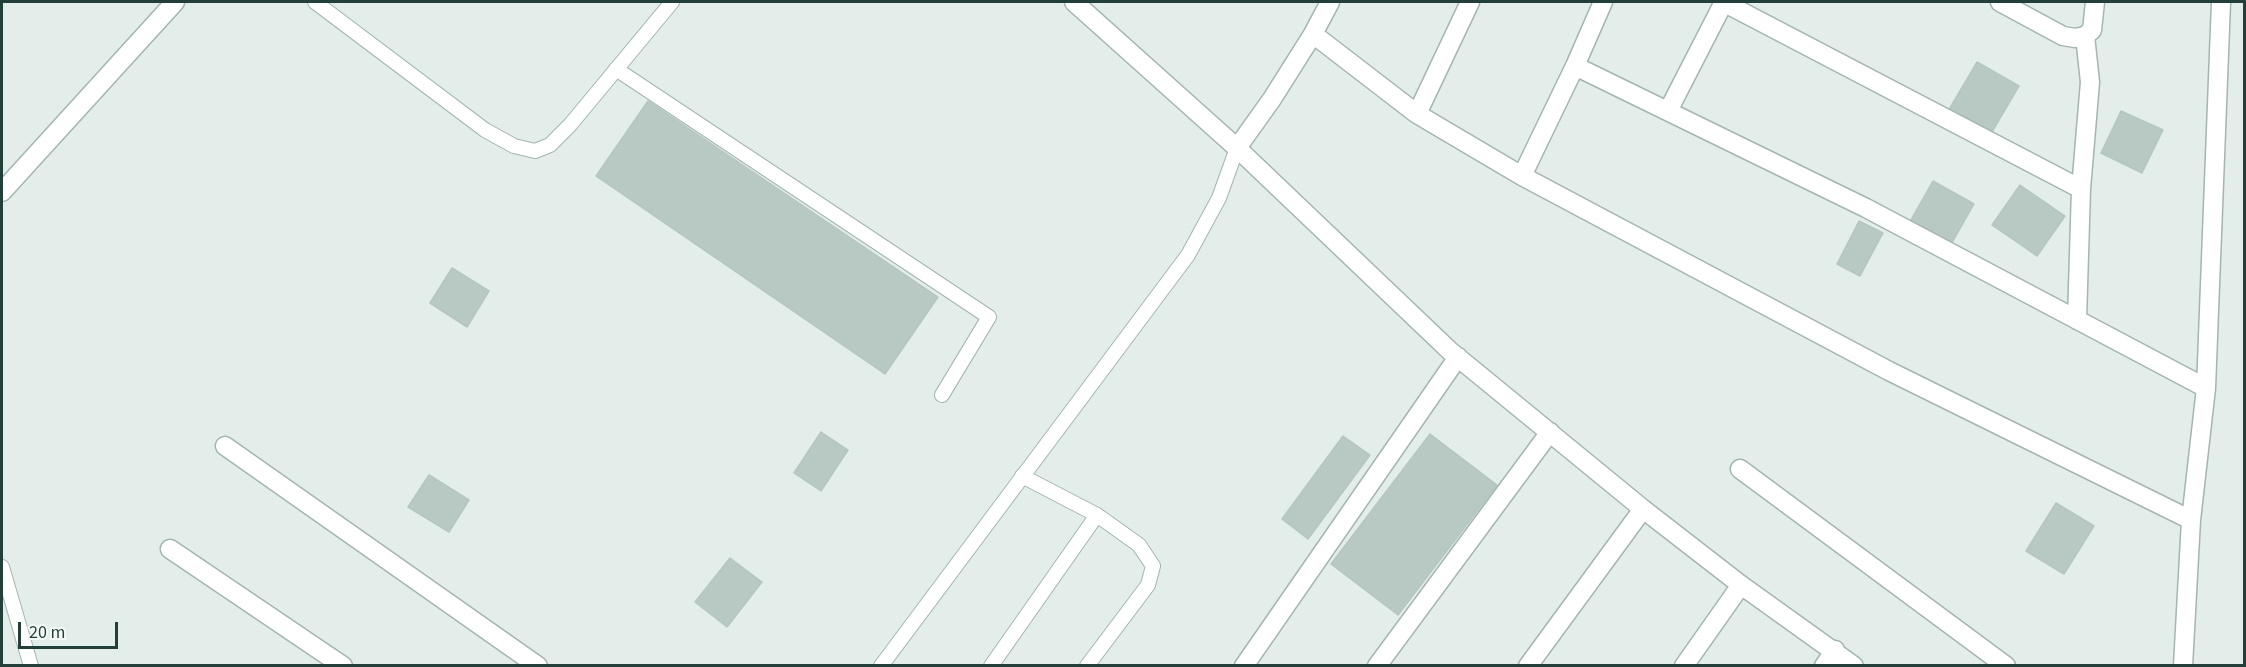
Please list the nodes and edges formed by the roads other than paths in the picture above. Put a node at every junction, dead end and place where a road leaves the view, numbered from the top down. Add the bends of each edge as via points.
1 (174, 2) edge
2 (315, 2) edge
3 (672, 2) edge
4 (1074, 2) edge
5 (1330, 2) edge
6 (1470, 2) edge
7 (1603, 2) edge
8 (1724, 2) edge
9 (2000, 2) edge
10 (2095, 2) edge
11 (2221, 2) edge
12 (1313, 34) junction
13 (2085, 36) junction
14 (1575, 66) junction
15 (616, 69) junction
16 (1668, 111) junction
17 (1418, 114) junction
18 (1237, 148) junction
19 (1522, 176) junction
20 (2080, 189) junction
21 (2, 192) edge
22 (2077, 320) junction
23 (1458, 357) junction
24 (2206, 388) junction
25 (942, 395) dead end
26 (1550, 432) junction
27 (225, 446) dead end
28 (1740, 469) dead end
29 (1022, 476) junction
30 (1643, 509) junction
31 (1096, 515) junction
32 (2191, 520) junction
33 (170, 549) dead end
34 (2, 567) edge
35 (1741, 585) junction
36 (1835, 650) junction
37 (31, 666) edge
38 (343, 666) edge
39 (538, 666) edge
40 (881, 666) edge
41 (991, 666) edge
42 (1087, 666) edge
43 (1244, 666) edge
44 (1377, 666) edge
45 (1528, 666) edge
46 (1684, 666) edge
47 (1824, 666) edge
48 (1854, 666) edge
49 (2006, 666) edge
50 (2183, 666) edge

1 - 21 street
2 - 15 lane via 485,130 514,146 535,150 550,145
3 - 15 lane
4 - 18 street
5 - 12 street
6 - 17 street
7 - 14 street
8 - 16 street
8 - 20 street
9 - 13 street via 2063,36
10 - 13 street via 2092,30
11 - 24 street
12 - 17 street
12 - 18 street
13 - 20 street via 2090,82
14 - 16 street
14 - 19 street
15 - 25 lane via 989,317
16 - 22 street via 1866,208
17 - 19 street
18 - 23 street
18 - 29 lane via 1219,198 1188,255
19 - 32 street via 1889,371
20 - 22 street
22 - 24 street
23 - 26 street
23 - 43 street
24 - 32 street
26 - 30 street
26 - 44 street
27 - 39 street
28 - 49 street
29 - 31 lane
29 - 40 lane
30 - 35 street
30 - 45 street
31 - 41 lane
31 - 42 lane via 1139,545 1153,566 1148,585
32 - 50 street
33 - 38 street
34 - 37 lane
35 - 36 street
35 - 46 street
36 - 47 street
36 - 48 street

